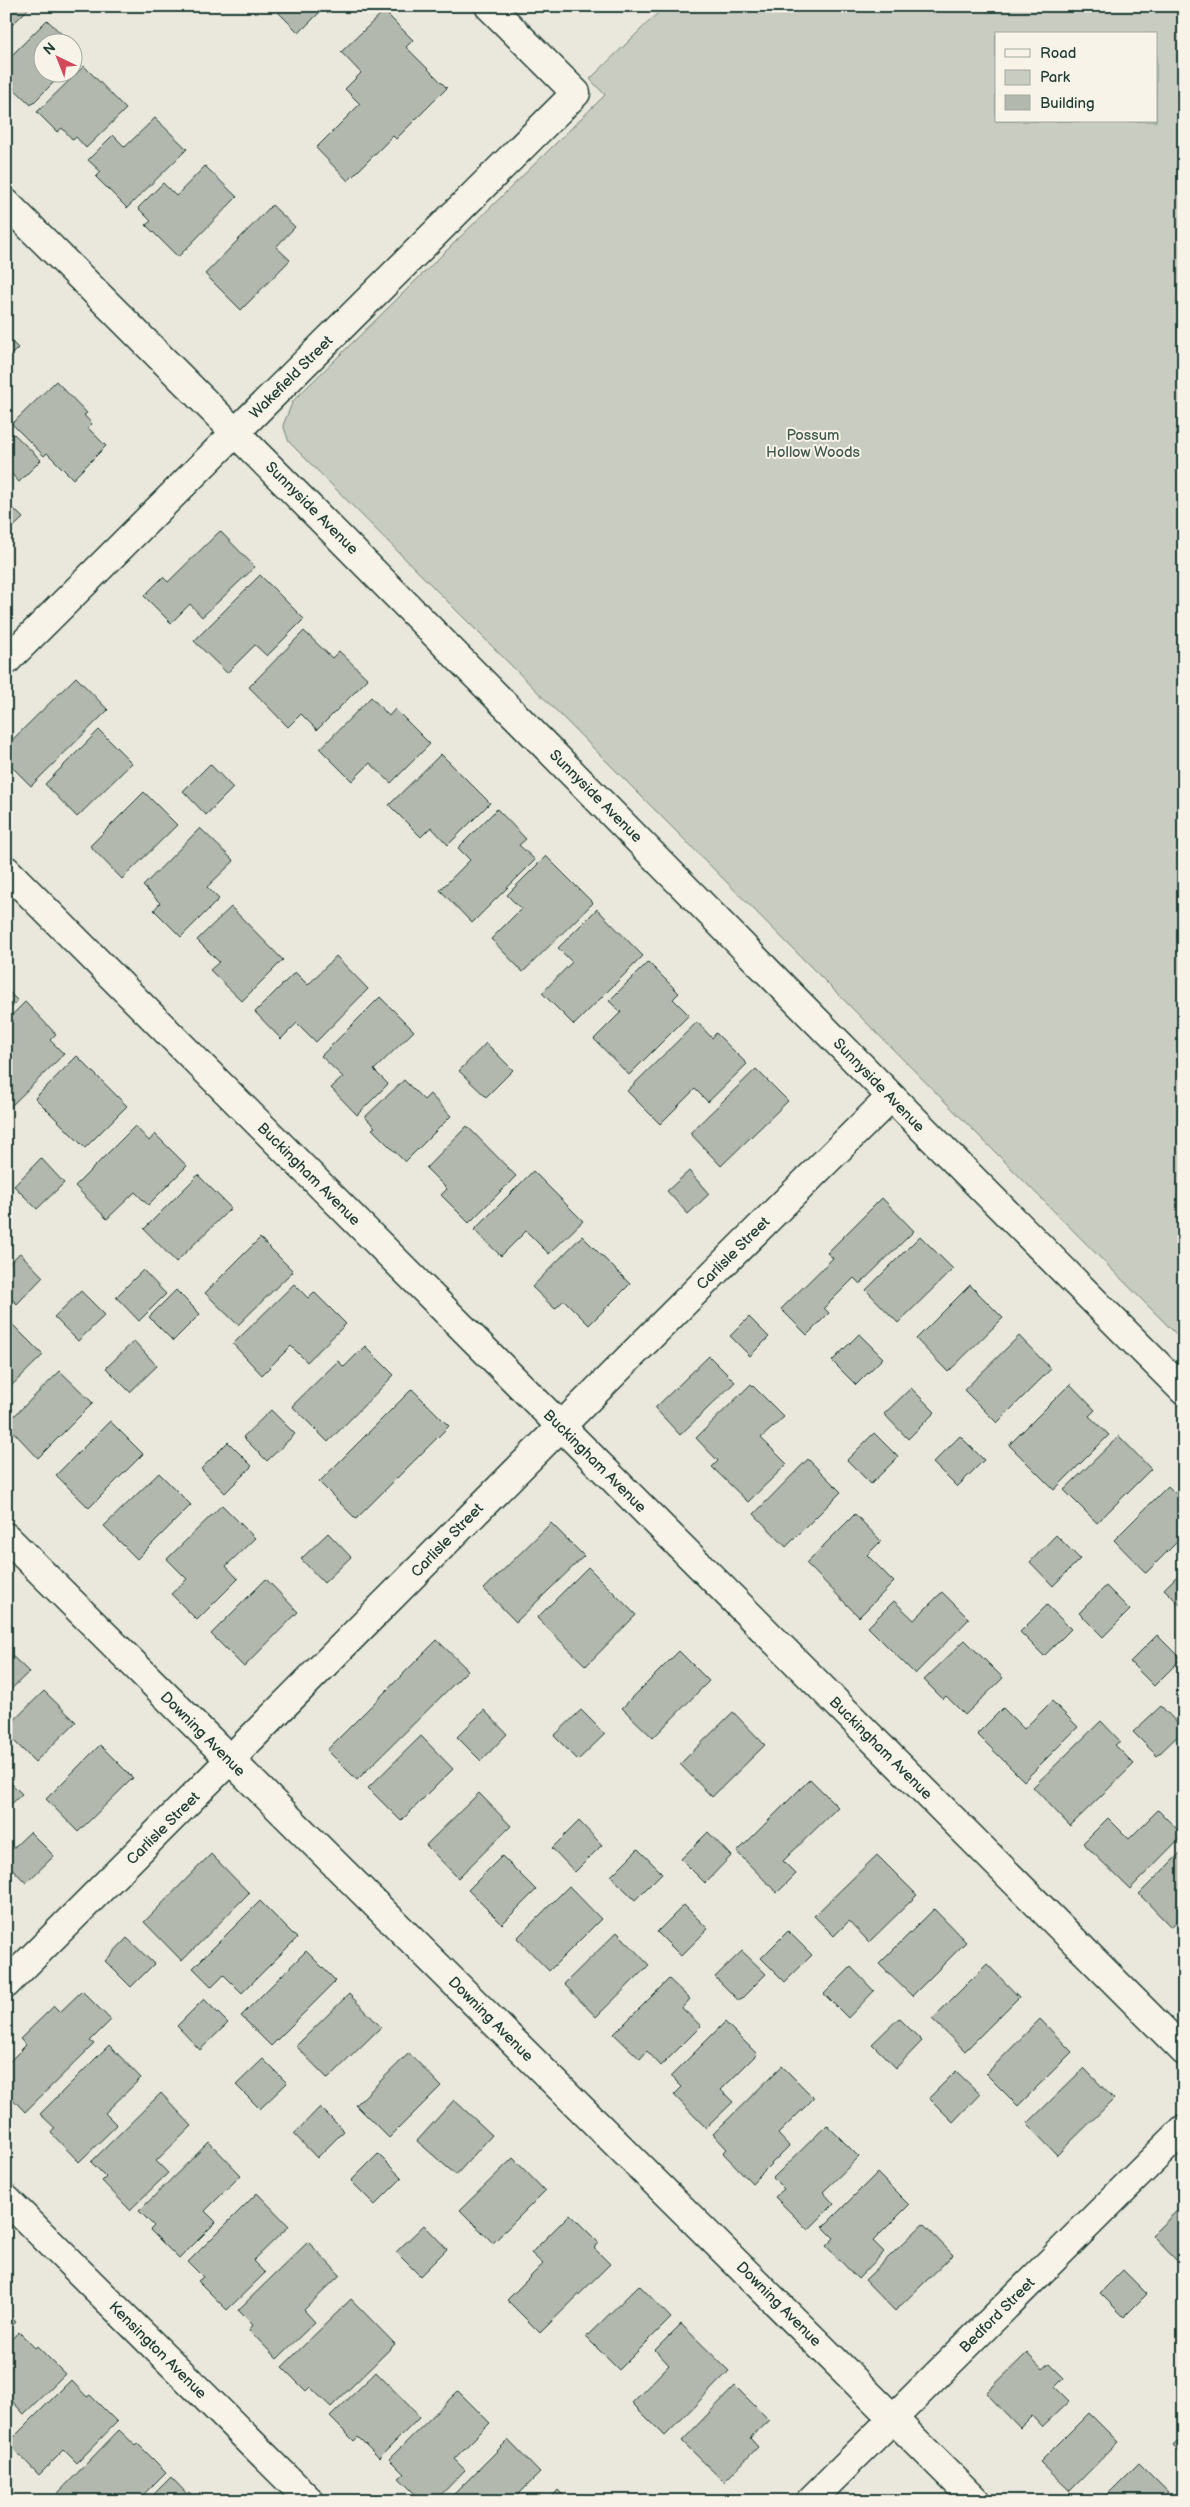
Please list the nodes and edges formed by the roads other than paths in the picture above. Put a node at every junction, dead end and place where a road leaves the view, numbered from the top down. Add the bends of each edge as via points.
1 (489, 6) edge
2 (6, 203) edge
3 (236, 431) junction
4 (6, 661) edge
5 (6, 870) edge
6 (890, 1098) junction
7 (1184, 1391) edge
8 (559, 1426) junction
9 (6, 1537) edge
10 (230, 1761) junction
11 (6, 1984) edge
12 (1184, 2051) edge
13 (1184, 2129) edge
14 (6, 2199) edge
15 (894, 2418) junction
16 (310, 2501) edge
17 (810, 2501) edge
18 (976, 2501) edge

1 - 3 street, Wakefield Street via 576,94
2 - 3 street, Sunnyside Avenue
3 - 4 street, Wakefield Street
3 - 6 street, Sunnyside Avenue
5 - 8 street, Buckingham Avenue
6 - 7 street, Sunnyside Avenue
6 - 8 street, Carlisle Street
8 - 10 street, Carlisle Street
8 - 12 street, Buckingham Avenue
9 - 10 street, Downing Avenue
10 - 11 street, Carlisle Street
10 - 15 street, Downing Avenue
13 - 15 street, Bedford Street
14 - 16 street, Kensington Avenue
15 - 17 street, Bedford Street
15 - 18 street, Downing Avenue

